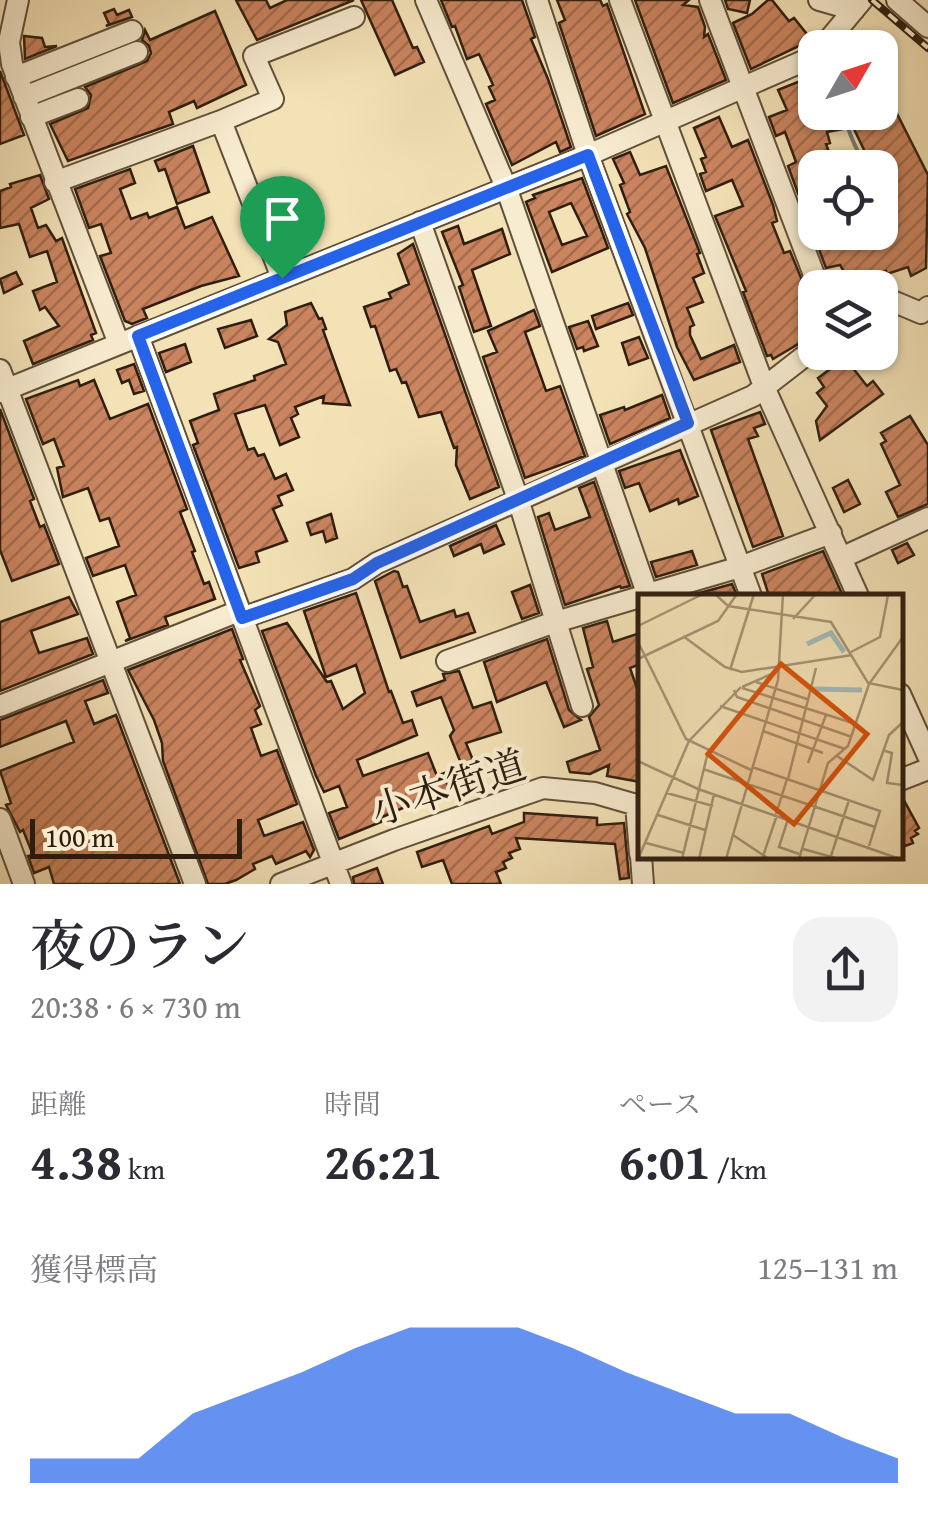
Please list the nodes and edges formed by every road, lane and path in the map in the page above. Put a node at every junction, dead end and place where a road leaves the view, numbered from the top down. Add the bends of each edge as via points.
1 (18, 0) edge
2 (426, 0) edge
3 (537, 0) edge
4 (620, 0) edge
5 (710, 0) edge
6 (819, 0) edge
7 (897, 0) edge
8 (858, 5) edge
9 (354, 17) dead end
10 (928, 27) edge
11 (837, 30) edge
12 (134, 41) dead end
13 (4, 44) edge
14 (798, 64) edge
15 (743, 89) junction
16 (24, 97) junction
17 (78, 99) dead end
18 (665, 120) junction
19 (221, 121) junction
20 (588, 155) junction
21 (55, 182) junction
22 (506, 187) junction
23 (420, 222) junction
24 (813, 270) edge
25 (282, 278) junction
26 (898, 303) edge
27 (928, 307) edge
28 (128, 340) junction
29 (798, 361) edge
30 (2, 384) edge
31 (764, 388) junction
32 (688, 423) junction
33 (601, 462) junction
34 (518, 499) junction
35 (928, 518) edge
36 (831, 534) junction
37 (841, 558) junction
38 (740, 567) junction
39 (643, 594) edge
40 (651, 594) edge
41 (750, 594) edge
42 (857, 594) edge
43 (638, 598) edge
44 (241, 615) junction
45 (557, 623) junction
46 (112, 661) junction
47 (447, 661) dead end
48 (903, 701) edge
49 (0, 706) edge
50 (582, 706) dead end
51 (928, 756) edge
52 (928, 769) edge
53 (903, 779) edge
54 (638, 805) edge
55 (0, 819) edge
56 (641, 859) edge
57 (333, 863) junction
58 (24, 884) edge
59 (194, 884) edge
60 (281, 884) edge
61 (341, 884) edge
62 (643, 884) edge

1 - 13 street
2 - 22 street
3 - 20 street
4 - 18 street
5 - 15 street
6 - 8 street
7 - 10 street
8 - 11 street
9 - 19 street via 254,56 272,99
12 - 16 street
13 - 16 street
14 - 15 street
15 - 18 street
15 - 24 street
16 - 17 street
16 - 21 street
18 - 20 street
18 - 31 street
19 - 21 street
19 - 25 street
20 - 22 street
20 - 32 street
21 - 28 street
22 - 23 street
22 - 33 street
23 - 25 street
23 - 34 street
25 - 28 street
26 - 27 street via 921,313
28 - 30 street
28 - 44 street
29 - 31 street
30 - 46 street
31 - 32 street
31 - 36 street
32 - 33 street
32 - 38 street
33 - 34 street
33 - 39 street
34 - 44 street via 353,579
34 - 45 street
35 - 37 street
36 - 37 street
36 - 38 street
37 - 42 street
38 - 40 street
38 - 41 street
43 - 45 street
44 - 46 street
44 - 57 street
45 - 47 street
45 - 50 street
46 - 49 street
46 - 59 street
48 - 51 street
52 - 53 street
54 - 57 street, 小本街道 via 543,788
55 - 58 street
56 - 62 street
57 - 60 street, 小本街道
57 - 61 street

